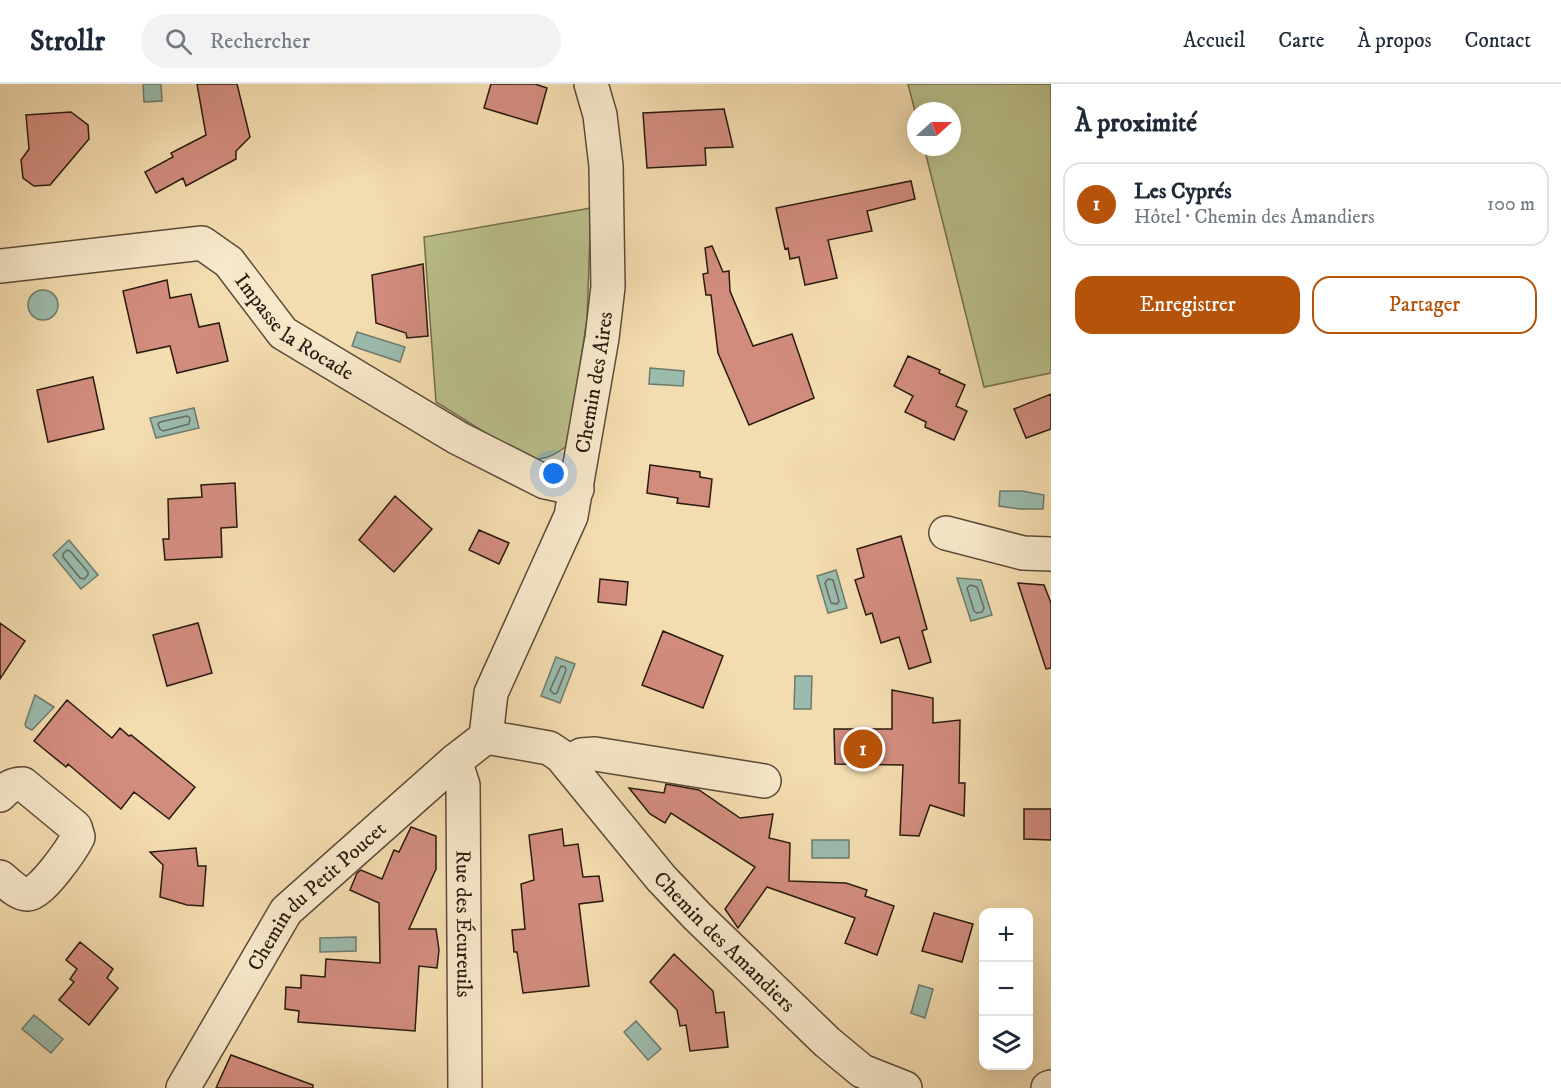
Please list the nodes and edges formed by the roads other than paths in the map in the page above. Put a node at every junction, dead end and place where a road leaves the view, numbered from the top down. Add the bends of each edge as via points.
1 (591, 84) edge
2 (0, 266) edge
3 (577, 489) junction
4 (946, 533) dead end
5 (1051, 554) edge
6 (486, 738) junction
7 (455, 761) junction
8 (568, 764) junction
9 (764, 782) dead end
10 (0, 795) edge
11 (0, 877) edge
12 (183, 1088) edge
13 (465, 1088) edge
14 (905, 1088) edge

1 - 3 street, Chemin des Aires via 605,148 608,287
2 - 3 street, Impasse la Rocade via 202,243 229,262 284,333 458,438 545,482
3 - 6 street, Chemin des Aires via 571,516 491,693
4 - 5 street via 1023,553
6 - 7 street, Chemin du Petit Poucet
6 - 8 street, Chemin des Amandiers via 549,748
7 - 12 street, Chemin du Petit Poucet via 286,911
7 - 13 street, Rue des Écureuils via 463,784
8 - 9 street via 581,755 595,754
8 - 14 street, Chemin des Amandiers via 661,879 827,1042 862,1071
10 - 11 street via 14,784 23,784 75,827 78,837 38,890 28,894 18,891

